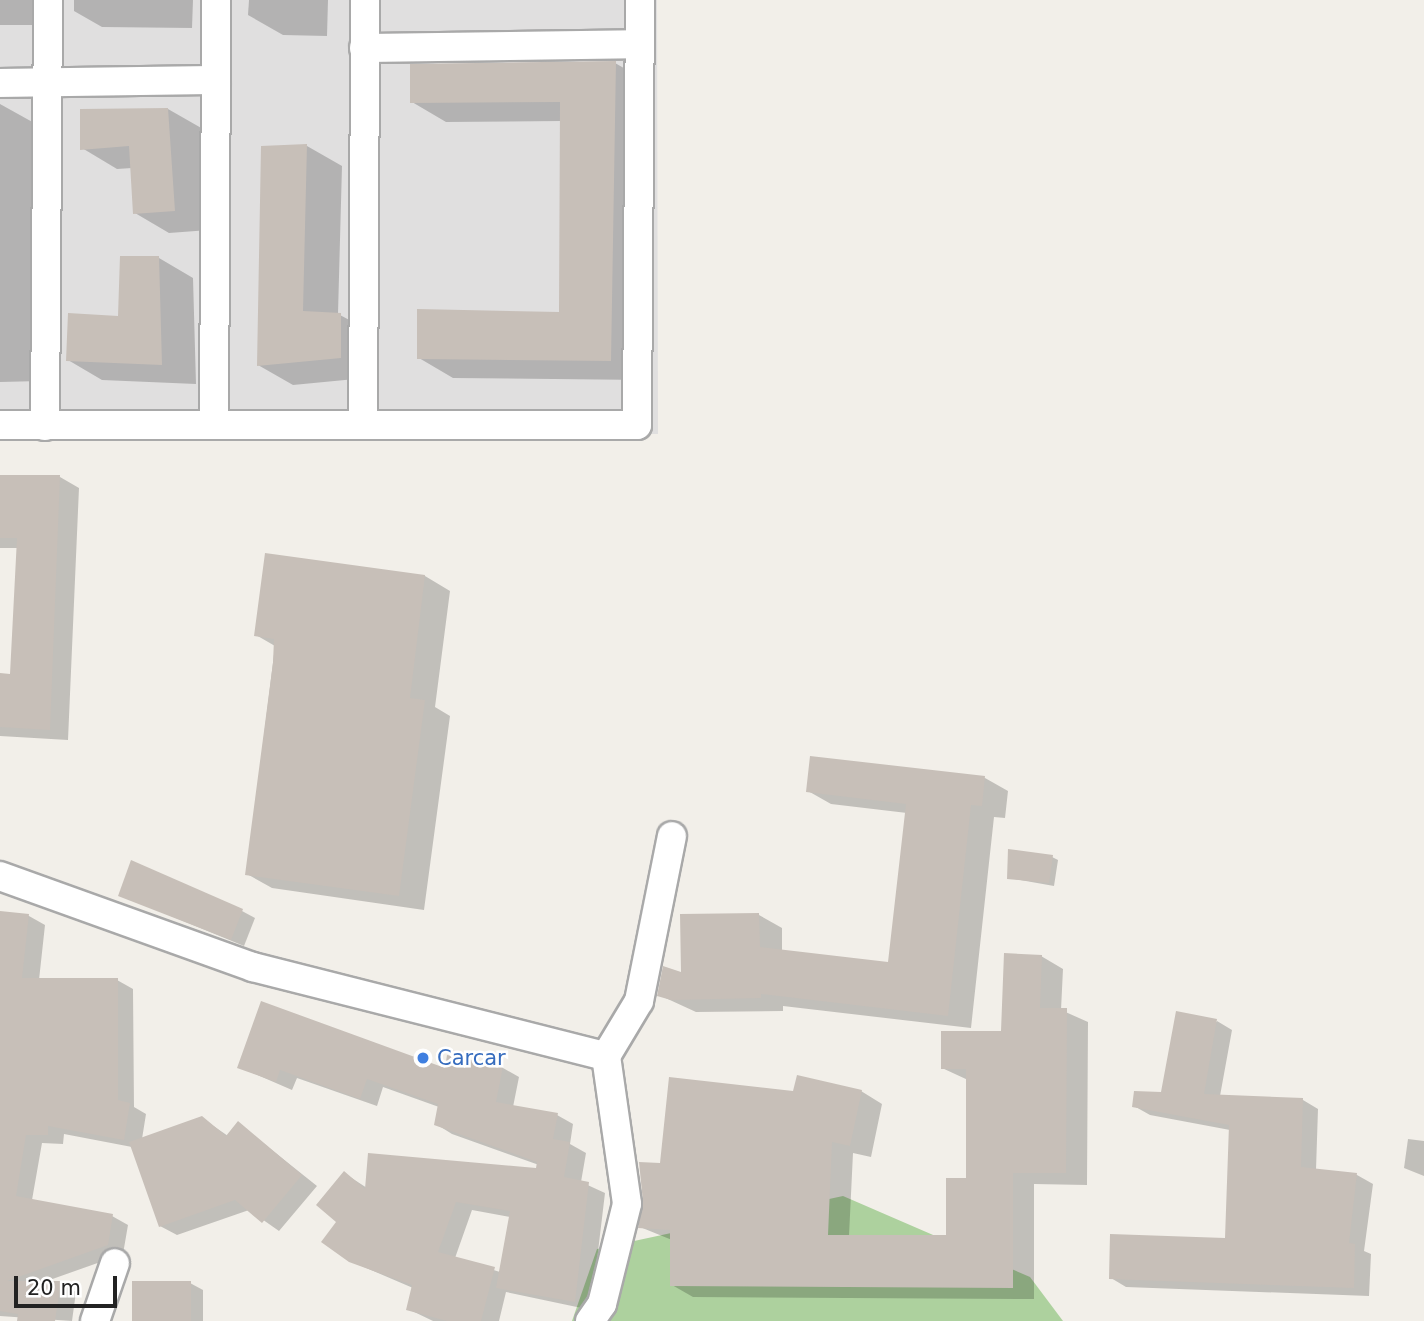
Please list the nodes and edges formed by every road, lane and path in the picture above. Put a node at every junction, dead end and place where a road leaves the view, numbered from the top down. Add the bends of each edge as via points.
1 (48, 0) edge
2 (216, 0) edge
3 (365, 0) edge
4 (640, 0) edge
5 (638, 44) junction
6 (364, 48) junction
7 (216, 80) junction
8 (0, 83) edge
9 (50, 83) junction
10 (214, 424) junction
11 (0, 425) edge
12 (363, 425) junction
13 (45, 426) junction
14 (672, 836) dead end
15 (0, 876) edge
16 (606, 1056) junction
17 (115, 1263) dead end
18 (95, 1321) edge
19 (590, 1321) edge

1 - 9 street
2 - 7 street
3 - 6 street
4 - 5 street
5 - 6 street
5 - 12 street via 637,425
6 - 12 street
7 - 9 street
7 - 10 street
8 - 9 street
9 - 13 street
10 - 12 street
10 - 13 street
11 - 13 street
14 - 16 street via 639,1001
15 - 16 street via 253,967
16 - 19 street via 627,1205 602,1304
17 - 18 street

